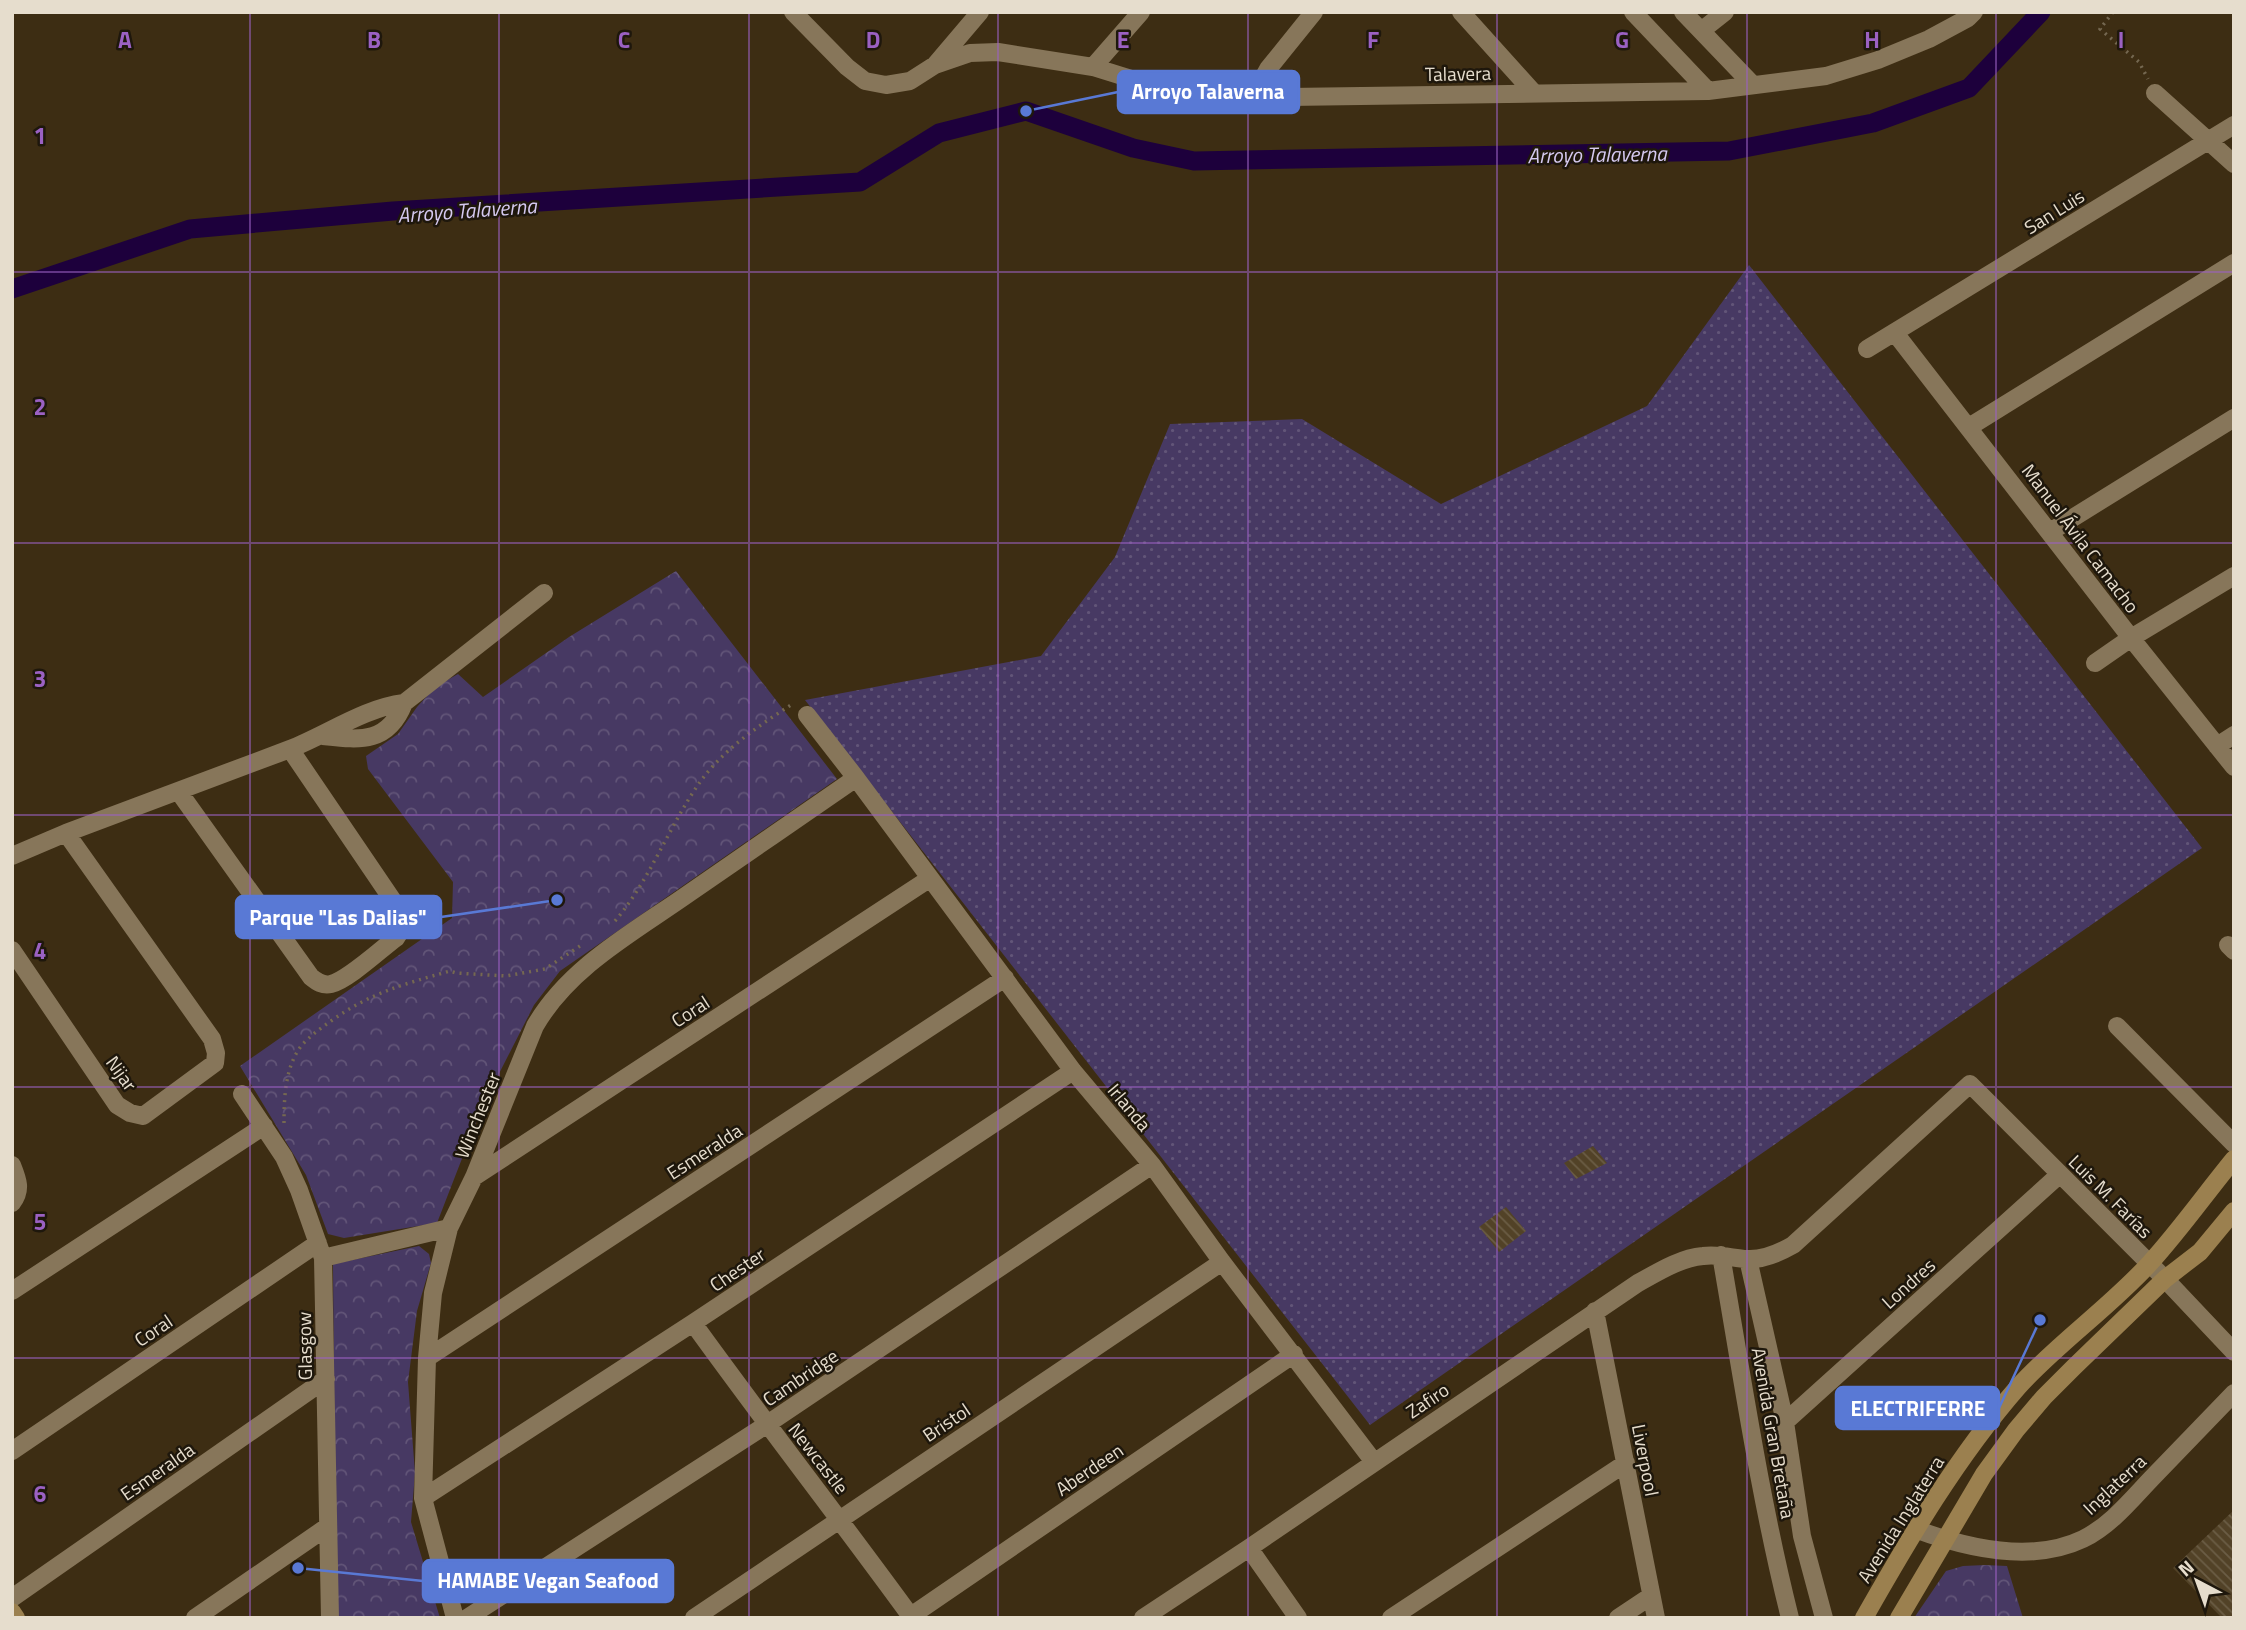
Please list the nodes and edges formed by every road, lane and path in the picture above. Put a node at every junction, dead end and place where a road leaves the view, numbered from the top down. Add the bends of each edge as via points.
1 (980, 12) edge
2 (1142, 12) edge
3 (1314, 12) edge
4 (1461, 12) edge
5 (1633, 12) edge
6 (1683, 12) edge
7 (1725, 12) edge
8 (1974, 12) edge
9 (2113, 12) edge
10 (803, 16) edge
11 (1701, 32) junction
12 (935, 65) junction
13 (1093, 67) junction
14 (1753, 85) junction
15 (1708, 91) junction
16 (1534, 93) junction
17 (2155, 93) joint
18 (1252, 98) junction
19 (2234, 124) edge
20 (2207, 141) junction
21 (2234, 164) edge
22 (2234, 263) edge
23 (1895, 333) junction
24 (1867, 349) dead end
25 (2234, 418) edge
26 (1969, 427) junction
27 (2050, 532) junction
28 (2234, 576) edge
29 (544, 593) dead end
30 (2131, 638) junction
31 (2095, 663) dead end
32 (807, 715) joint
33 (2234, 734) edge
34 (2217, 746) junction
35 (290, 749) junction
36 (2234, 767) edge
37 (856, 778) junction
38 (179, 792) junction
39 (66, 833) junction
40 (12, 856) edge
41 (929, 879) junction
42 (610, 927) dead end
43 (588, 941) dead end
44 (12, 950) edge
45 (1005, 978) junction
46 (2118, 1026) dead end
47 (1073, 1072) junction
48 (242, 1094) dead end
49 (264, 1126) junction
50 (2234, 1144) edge
51 (284, 1157) junction
52 (2234, 1158) edge
53 (1152, 1165) junction
54 (12, 1166) edge
55 (2059, 1175) junction
56 (474, 1177) junction
57 (12, 1203) edge
58 (2234, 1211) edge
59 (449, 1228) junction
60 (320, 1250) junction
61 (1721, 1255) junction
62 (1748, 1259) junction
63 (1222, 1262) junction
64 (2149, 1264) junction
65 (2165, 1279) junction
66 (12, 1291) edge
67 (1595, 1311) junction
68 (693, 1323) junction
69 (2234, 1352) edge
70 (1294, 1354) junction
71 (427, 1358) junction
72 (326, 1379) junction
73 (2234, 1393) edge
74 (1786, 1422) junction
75 (766, 1425) junction
76 (12, 1451) edge
77 (1374, 1461) junction
78 (1626, 1463) junction
79 (423, 1498) junction
80 (840, 1519) junction
81 (327, 1527) junction
82 (1915, 1529) junction
83 (1944, 1540) junction
84 (1249, 1548) junction
85 (1651, 1596) junction
86 (12, 1598) edge
87 (12, 1612) edge
88 (910, 1617) edge
89 (16, 1618) edge
90 (195, 1618) edge
91 (330, 1618) edge
92 (455, 1618) edge
93 (467, 1618) edge
94 (694, 1618) edge
95 (1143, 1618) edge
96 (1298, 1618) edge
97 (1391, 1618) edge
98 (1618, 1618) edge
99 (1656, 1618) edge
100 (1790, 1618) edge
101 (1824, 1618) edge
102 (1864, 1618) edge
103 (1899, 1618) edge

1 - 12 street
2 - 13 street
3 - 18 street via 1268,69
4 - 16 street
5 - 15 street
6 - 11 street
7 - 11 street
8 - 14 street, Talavera via 1929,39 1878,60 1826,76
9 - 17 path via 2100,29 2139,62
10 - 12 street via 865,81 886,85 910,81
11 - 14 street
12 - 13 street, Talavera via 970,54 998,52
13 - 18 street, Talavera via 1183,95
14 - 15 street, Talavera
15 - 16 street, Talavera
16 - 18 street, Talavera
17 - 20 street
19 - 20 street, San Luis
20 - 21 street
20 - 23 street, San Luis
22 - 26 street
23 - 24 street, San Luis
23 - 26 street, Manuel Ávila Camacho
25 - 27 street
26 - 27 street, Manuel Ávila Camacho
27 - 30 street, Manuel Ávila Camacho
28 - 30 street
29 - 35 street via 404,703 381,707
30 - 31 street
30 - 34 street, Manuel Ávila Camacho
32 - 37 street, Irlanda
32 - 42 path via 791,705 731,748 711,769
33 - 34 street
34 - 36 street, Manuel Ávila Camacho
35 - 38 street
35 - 38 street via 403,921 396,938 331,984 319,984 311,977
37 - 41 street, Irlanda
37 - 56 street, Winchester via 609,949 559,991 535,1026
38 - 39 street
39 - 40 street
39 - 44 street, Nijar via 212,1040 215,1063 143,1116 130,1113 117,1105
41 - 45 street, Irlanda
41 - 56 street, Coral
43 - 51 path via 545,969 506,976 450,971 370,996 344,1011 319,1029 296,1056 285,1092
45 - 47 street, Irlanda
45 - 71 street, Esmeralda
46 - 50 street
47 - 53 street, Irlanda
47 - 68 street, Chester
48 - 49 street, Glasgow
49 - 51 street, Glasgow
49 - 66 street
51 - 60 street, Glasgow
52 - 64 street, Avenida Inglaterra
53 - 63 street, Irlanda
53 - 75 street, Cambridge
54 - 57 street via 19,1182
55 - 62 street, Luis M. Farías via 1970,1084 1793,1245
55 - 64 street, Luis M. Farías
55 - 74 street, Londres
56 - 59 street, Winchester
58 - 65 street via 2200,1252
59 - 60 street
59 - 71 street, Winchester via 433,1293
60 - 72 street, Glasgow
60 - 76 street, Coral
61 - 62 street, Zafiro
61 - 67 street, Zafiro via 1699,1256 1669,1266
61 - 100 street, Avenida Gran Bretaña
62 - 74 street, Avenida Gran Bretaña
63 - 70 street, Irlanda
63 - 80 street, Bristol
64 - 65 street, Luis M. Farías
64 - 82 street, Avenida Inglaterra via 2019,1386
65 - 69 street, Luis M. Farías
65 - 83 street via 2044,1397 1984,1474
67 - 77 street, Zafiro
67 - 78 street, Liverpool
68 - 75 street, Newcastle
68 - 79 street, Chester
70 - 77 street, Irlanda
70 - 88 street, Aberdeen
71 - 79 street, Winchester
72 - 81 street, Glasgow
72 - 86 street, Esmeralda
73 - 83 street, Inglaterra via 2116,1515 2084,1539 2053,1549 2012,1552
74 - 101 street, Avenida Gran Bretaña via 1802,1536
75 - 80 street, Newcastle
75 - 93 street, Cambridge
77 - 84 street, Zafiro
78 - 85 street, Liverpool
78 - 97 street
79 - 92 street, Winchester
80 - 88 street, Newcastle
80 - 94 street, Bristol
81 - 90 street
81 - 91 street, Glasgow
82 - 83 street, Inglaterra
82 - 102 street, Avenida Inglaterra
83 - 103 street
84 - 95 street, Zafiro
84 - 96 street
85 - 98 street
85 - 99 street, Liverpool
87 - 89 street

